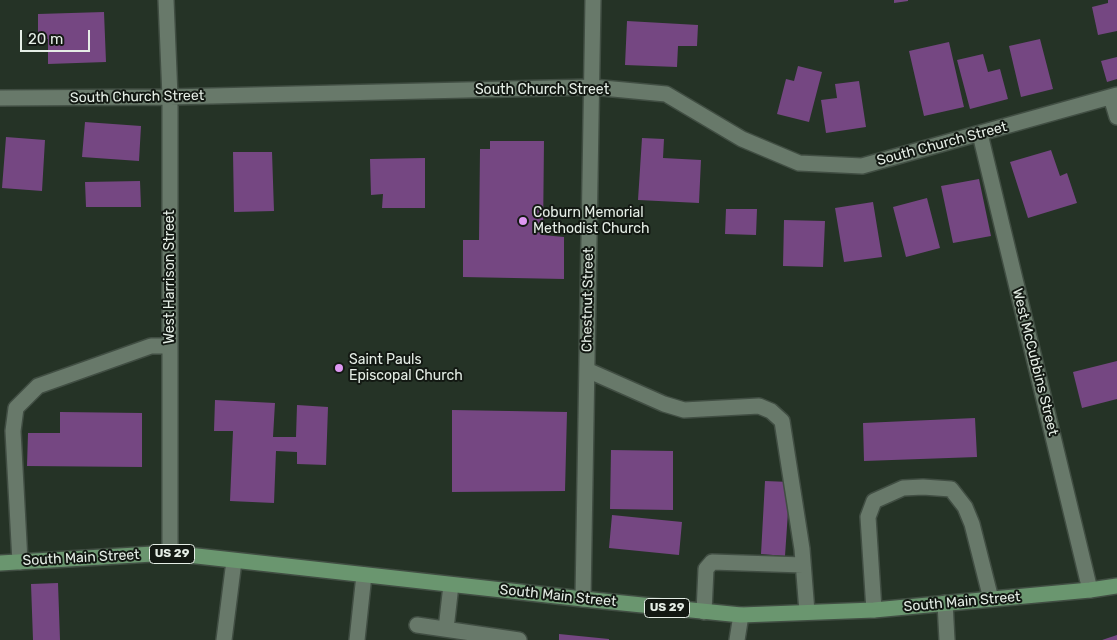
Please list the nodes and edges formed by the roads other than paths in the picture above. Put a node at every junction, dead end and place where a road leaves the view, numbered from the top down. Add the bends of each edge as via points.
1 (166, 0) edge
2 (593, 0) edge
3 (592, 87) junction
4 (1114, 96) edge
5 (170, 97) junction
6 (0, 98) edge
7 (1117, 117) edge
8 (980, 134) junction
9 (170, 346) junction
10 (587, 370) junction
11 (170, 554) junction
12 (234, 560) junction
13 (20, 562) junction
14 (0, 563) edge
15 (803, 565) junction
16 (364, 575) junction
17 (451, 584) junction
18 (1117, 586) edge
19 (1090, 590) junction
20 (991, 599) junction
21 (583, 600) junction
22 (945, 603) junction
23 (874, 610) junction
24 (704, 612) junction
25 (807, 612) junction
26 (741, 615) junction
27 (417, 625) dead end
28 (446, 629) junction
29 (474, 637) edge
30 (224, 640) edge
31 (356, 640) edge
32 (519, 640) edge
33 (737, 640) edge
34 (947, 640) edge

1 - 5 street, West Harrison Street
2 - 3 street, Chestnut Street
3 - 5 street, South Church Street
3 - 8 street, South Church Street via 666,94 742,139 799,163 862,166
3 - 10 street, Chestnut Street
4 - 7 street
4 - 8 street, South Church Street
5 - 6 street, South Church Street
5 - 9 street, West Harrison Street
8 - 19 street, West McCubbins Street
9 - 11 street, West Harrison Street
9 - 13 street via 145,348 38,386 16,408 13,431
10 - 15 street via 684,410 759,406 771,411 782,421
10 - 21 street, Chestnut Street
11 - 12 main road, South Main Street / US 29
11 - 13 main road, South Main Street / US 29
12 - 16 main road, South Main Street / US 29
12 - 30 street
13 - 14 main road, South Main Street / US 29
15 - 24 street via 712,562 706,569
15 - 25 street
16 - 17 main road, South Main Street / US 29
16 - 31 street
17 - 21 main road, South Main Street / US 29
17 - 28 street
18 - 19 main road, South Main Street / US 29
19 - 20 main road, South Main Street / US 29
20 - 22 main road, South Main Street / US 29
20 - 23 street via 972,524 950,489 903,488 874,501 868,517
21 - 24 main road, South Main Street / US 29
22 - 23 main road, South Main Street / US 29
22 - 34 street
23 - 25 main road, South Main Street / US 29
24 - 26 main road, South Main Street / US 29
25 - 26 main road, South Main Street / US 29
26 - 33 street
27 - 28 street
28 - 29 street
29 - 32 street

